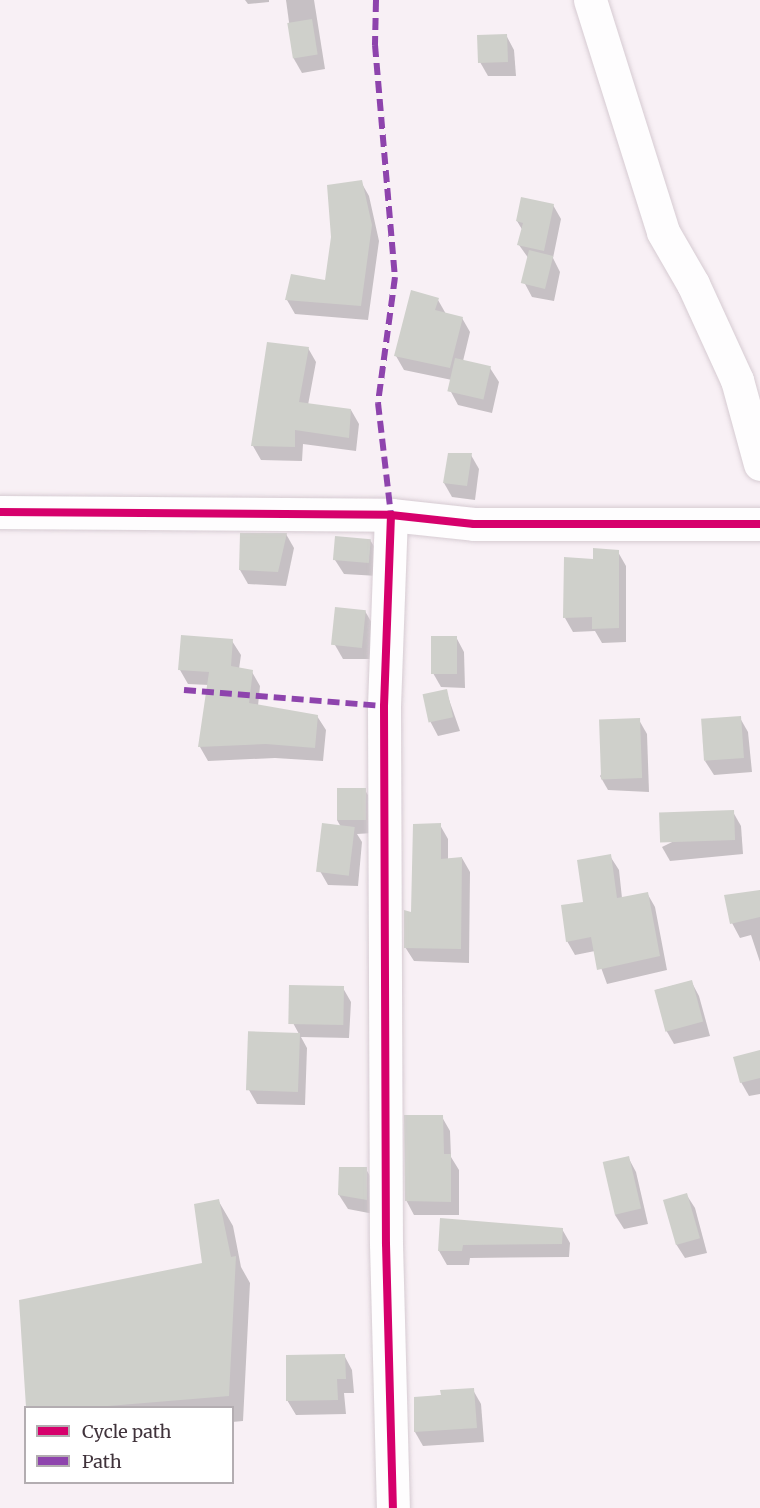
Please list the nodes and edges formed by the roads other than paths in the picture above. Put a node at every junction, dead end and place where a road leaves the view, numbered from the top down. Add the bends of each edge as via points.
1 (590, 0) edge
2 (760, 464) edge
3 (0, 512) edge
4 (391, 514) junction
5 (760, 524) edge
6 (393, 1508) edge

1 - 2 street via 663,232 693,284 736,380
3 - 4 street
4 - 5 street via 474,524
4 - 6 street via 384,718 386,1244

